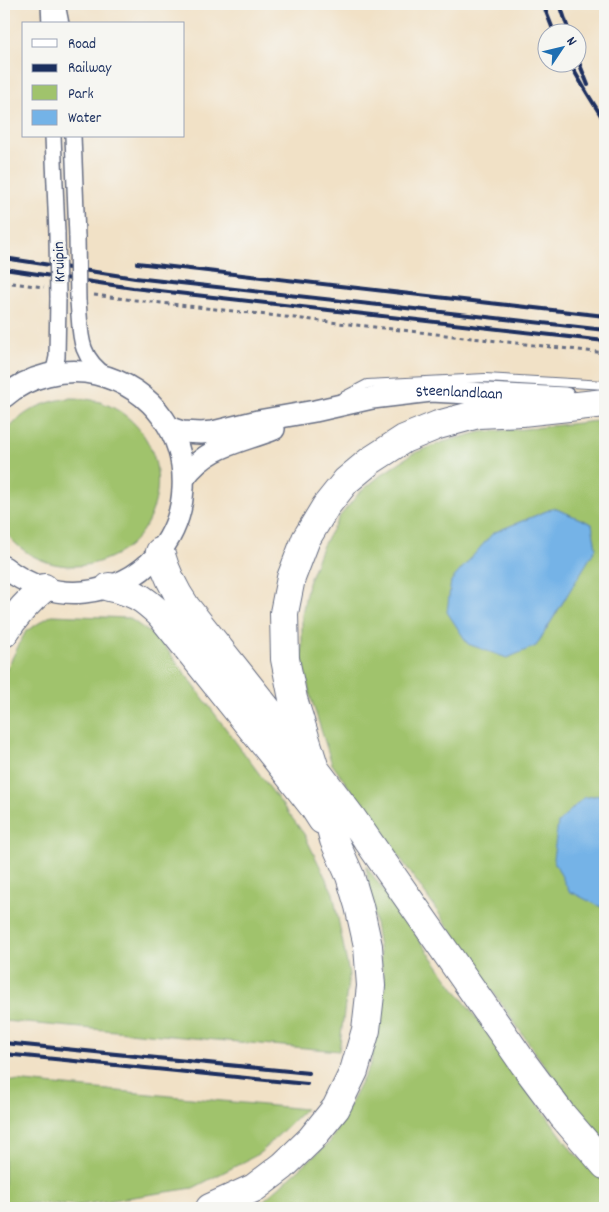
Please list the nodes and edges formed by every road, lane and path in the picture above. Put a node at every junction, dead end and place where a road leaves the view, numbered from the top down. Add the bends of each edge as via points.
1 (49, 4) edge
2 (57, 4) edge
3 (50, 22) edge
4 (61, 22) edge
5 (53, 138) edge
6 (74, 138) edge
7 (4, 282) edge
8 (55, 293) junction
9 (84, 297) junction
10 (605, 353) edge
11 (50, 374) junction
12 (108, 377) junction
13 (605, 385) edge
14 (4, 397) edge
15 (605, 402) edge
16 (315, 411) junction
17 (170, 428) junction
18 (184, 478) junction
19 (160, 552) junction
20 (4, 567) edge
21 (109, 587) junction
22 (44, 588) junction
23 (4, 633) edge
24 (314, 769) junction
25 (334, 840) junction
26 (605, 1165) edge
27 (210, 1208) edge

1 - 3 street
2 - 4 street
5 - 8 street, Kruipin, bridge via 57,233
6 - 9 street, Kruipin, bridge via 76,237
7 - 8 path
8 - 11 street, Kruipin via 57,357
9 - 10 path
9 - 12 street, Kruipin via 83,348 92,363
11 - 12 main road via 89,373
11 - 14 main road via 28,382
12 - 17 main road via 123,383 150,402
13 - 16 lane via 484,378 367,384
15 - 16 main road, Steenlandlaan via 431,391 372,398
15 - 24 highway via 478,414 438,425 404,438 370,461 346,481 326,506 306,539 291,578 284,613 285,659
16 - 17 main road, Steenlandlaan via 214,432 182,432
16 - 18 main road, Steenlandlaan via 222,447 209,454
17 - 18 main road via 180,452
18 - 19 main road via 182,504 174,529
19 - 21 main road via 128,579
19 - 24 highway via 174,590
20 - 22 main road via 27,582
21 - 22 main road via 77,593
21 - 25 highway via 137,595 160,614 313,806
22 - 23 highway via 15,616
24 - 25 highway
24 - 26 highway via 352,818 524,1064
25 - 27 highway via 350,876 368,946 371,986 366,1030 354,1071 336,1108 283,1166 254,1188

